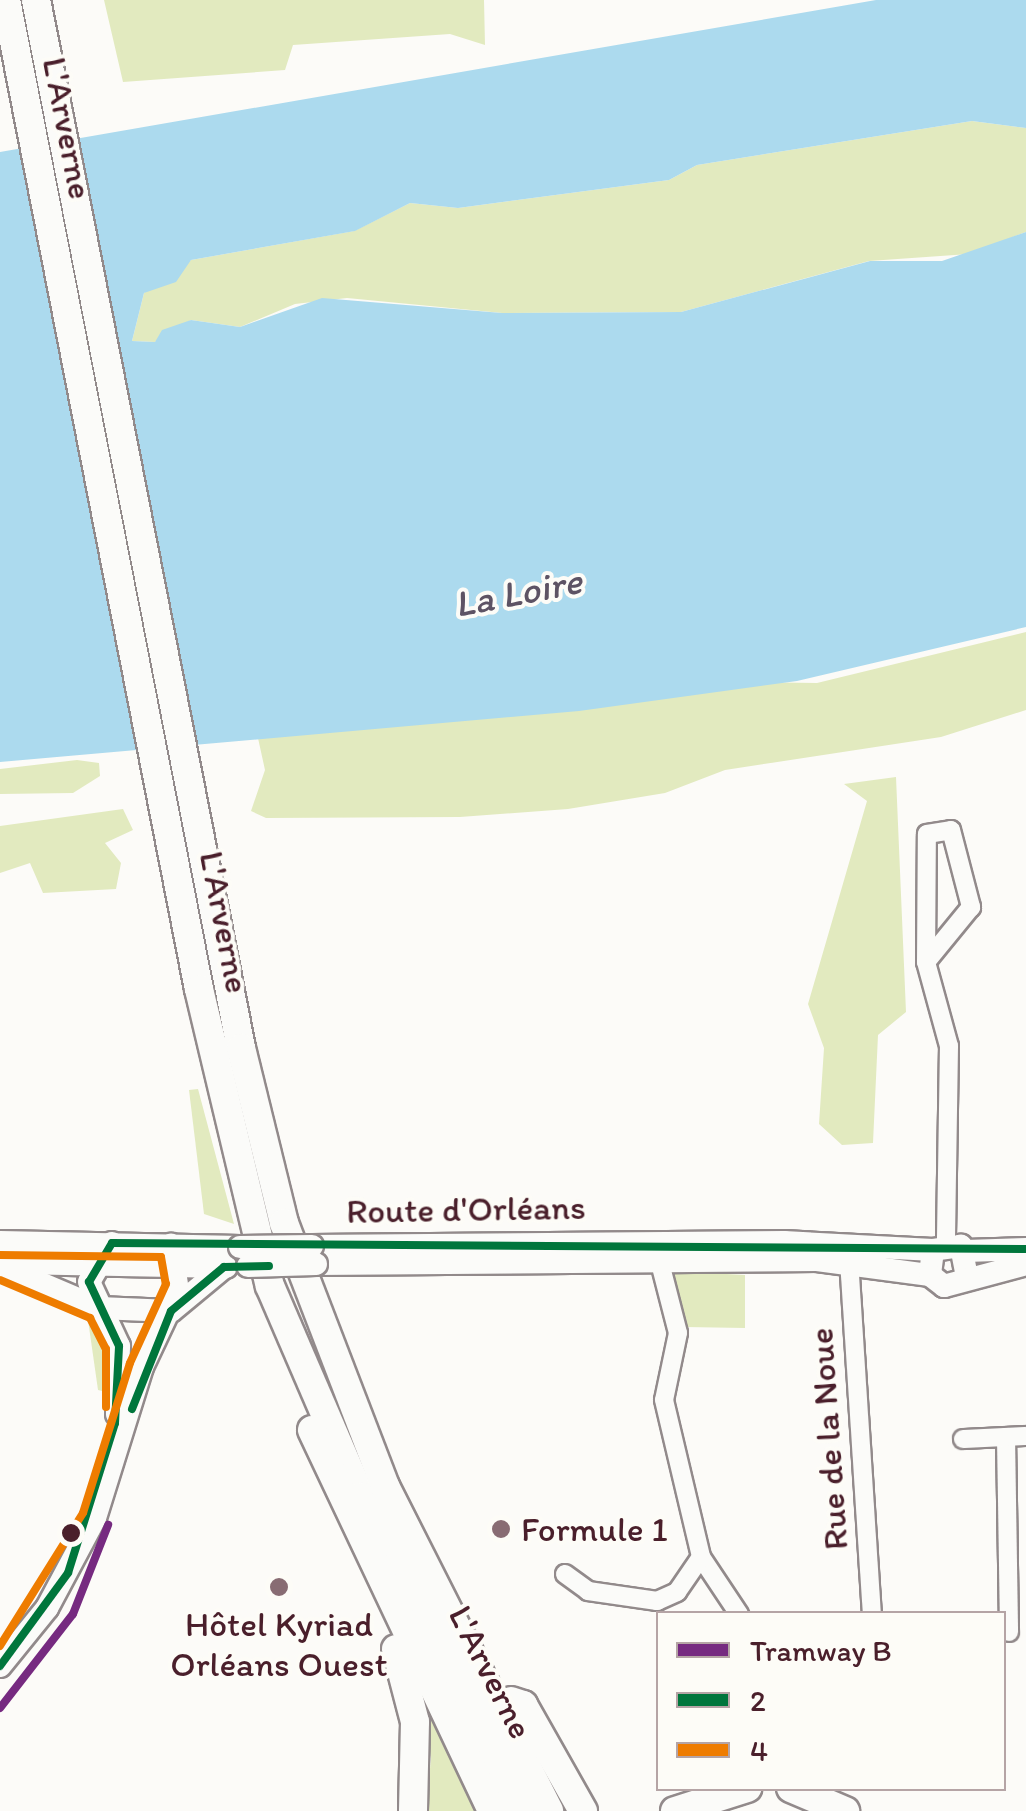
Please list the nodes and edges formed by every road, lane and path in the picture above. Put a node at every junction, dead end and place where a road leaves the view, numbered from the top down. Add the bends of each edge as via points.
1 (6, 0) edge
2 (36, 0) edge
3 (926, 962) junction
4 (0, 1242) edge
5 (112, 1243) junction
6 (170, 1245) junction
7 (948, 1248) junction
8 (1026, 1249) edge
9 (314, 1255) junction
10 (659, 1258) junction
11 (238, 1260) junction
12 (849, 1260) junction
13 (0, 1264) edge
14 (1026, 1264) edge
15 (92, 1268) junction
16 (179, 1268) junction
17 (930, 1275) junction
18 (967, 1278) junction
19 (270, 1286) junction
20 (99, 1308) junction
21 (171, 1311) junction
22 (317, 1322) junction
23 (1026, 1436) edge
24 (1006, 1437) junction
25 (963, 1440) dead end
26 (77, 1553) junction
27 (701, 1557) junction
28 (565, 1574) dead end
29 (389, 1608) junction
30 (737, 1611) edge
31 (872, 1611) edge
32 (1013, 1632) edge
33 (0, 1666) edge
34 (511, 1701) junction
35 (700, 1791) edge
36 (737, 1791) edge
37 (798, 1791) edge
38 (832, 1791) edge
39 (412, 1811) edge
40 (492, 1811) edge
41 (520, 1811) edge
42 (549, 1811) edge
43 (566, 1811) edge
44 (583, 1811) edge
45 (656, 1811) edge
46 (674, 1811) edge
47 (845, 1811) edge
48 (862, 1811) edge

1 - 19 highway, L'Arverne via 181,897
2 - 22 highway, L'Arverne via 263,1150
3 - 3 street via 927,834 951,830 971,907
3 - 7 street via 949,1046
4 - 5 main road, Route d'Orléans
5 - 6 main road, Route d'Orléans
5 - 15 main road
6 - 11 main road, Route d'Orléans
6 - 16 main road
7 - 8 main road, Route d'Orléans
7 - 9 main road, Route d'Orléans via 784,1242
7 - 17 main road
7 - 18 main road
9 - 10 main road, Route d'Orléans
9 - 11 main road, Route d'Orléans, bridge
10 - 12 main road, Route d'Orléans
10 - 27 street via 678,1333 664,1400
11 - 16 main road, Route d'Orléans
11 - 21 main road
12 - 17 main road, Route d'Orléans
12 - 31 street, Rue de la Noue
13 - 15 main road, Route d'Orléans
13 - 20 main road
14 - 18 main road
15 - 16 main road, Route d'Orléans
15 - 20 main road
16 - 21 main road
17 - 18 main road, Route d'Orléans via 944,1286
19 - 29 highway via 276,1336
19 - 41 highway, L'Arverne via 379,1535
20 - 21 main road
20 - 26 main road via 119,1346 122,1396
21 - 26 main road via 150,1345 124,1443
22 - 34 highway via 330,1326
22 - 42 highway, L'Arverne via 396,1510
23 - 24 street
24 - 25 street
24 - 32 street
26 - 33 main road
27 - 28 street via 677,1592 657,1601 601,1595
27 - 30 street
29 - 39 highway via 415,1722
29 - 40 highway
34 - 43 highway
34 - 44 highway via 523,1705
35 - 45 highway
36 - 46 highway
37 - 47 highway
38 - 48 highway

